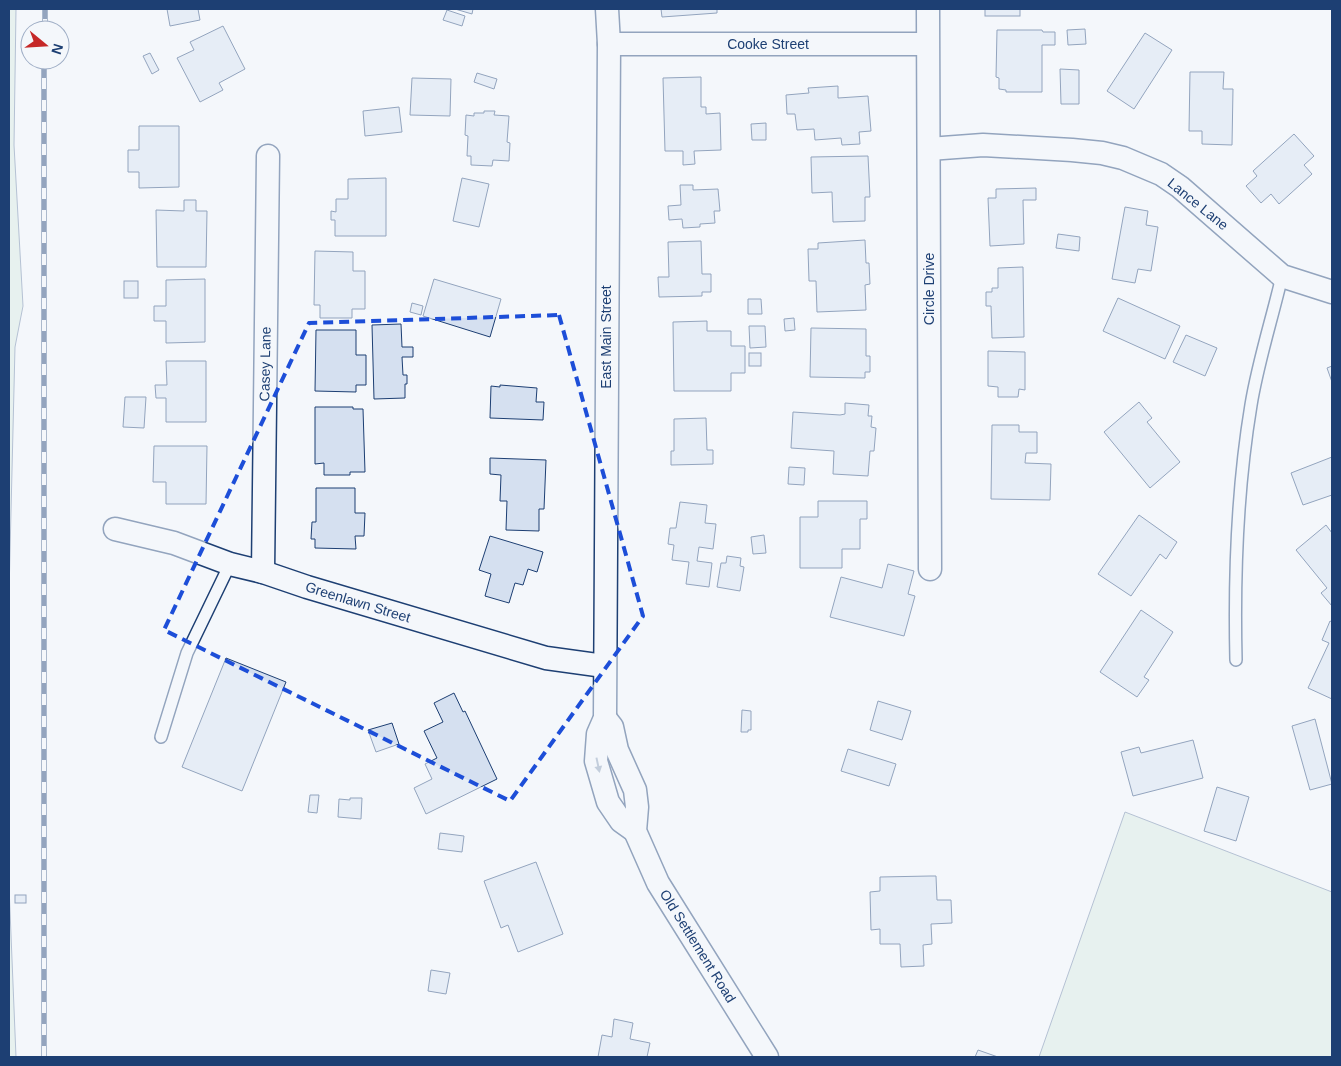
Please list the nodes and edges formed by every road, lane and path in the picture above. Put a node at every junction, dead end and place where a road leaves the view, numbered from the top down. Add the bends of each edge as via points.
1 (607, 9) edge
2 (928, 9) edge
3 (608, 44) junction
4 (928, 44) junction
5 (928, 149) junction
6 (268, 156) dead end
7 (1282, 276) junction
8 (1332, 292) edge
9 (115, 529) dead end
10 (230, 564) junction
11 (930, 569) dead end
12 (263, 572) junction
13 (1236, 660) dead end
14 (604, 666) junction
15 (162, 737) dead end
16 (767, 1057) edge

1 - 3 street, East Main Street
2 - 4 street, Circle Drive
3 - 4 street, Cooke Street
3 - 14 street, East Main Street
4 - 5 street, Circle Drive
5 - 7 street, Lance Lane via 983,145 1072,150 1124,158 1180,186
5 - 11 street, Circle Drive
6 - 12 street, Casey Lane
7 - 8 street, Lance Lane
7 - 13 lane via 1251,405 1239,508
9 - 10 street, Greenlawn Street via 174,543
10 - 12 street, Greenlawn Street
10 - 15 lane via 187,653
12 - 14 street, Greenlawn Street via 307,588 546,658
14 - 16 street, Old Settlement Road via 604,718 598,734 596,761 608,802 621,821 635,831 658,882

